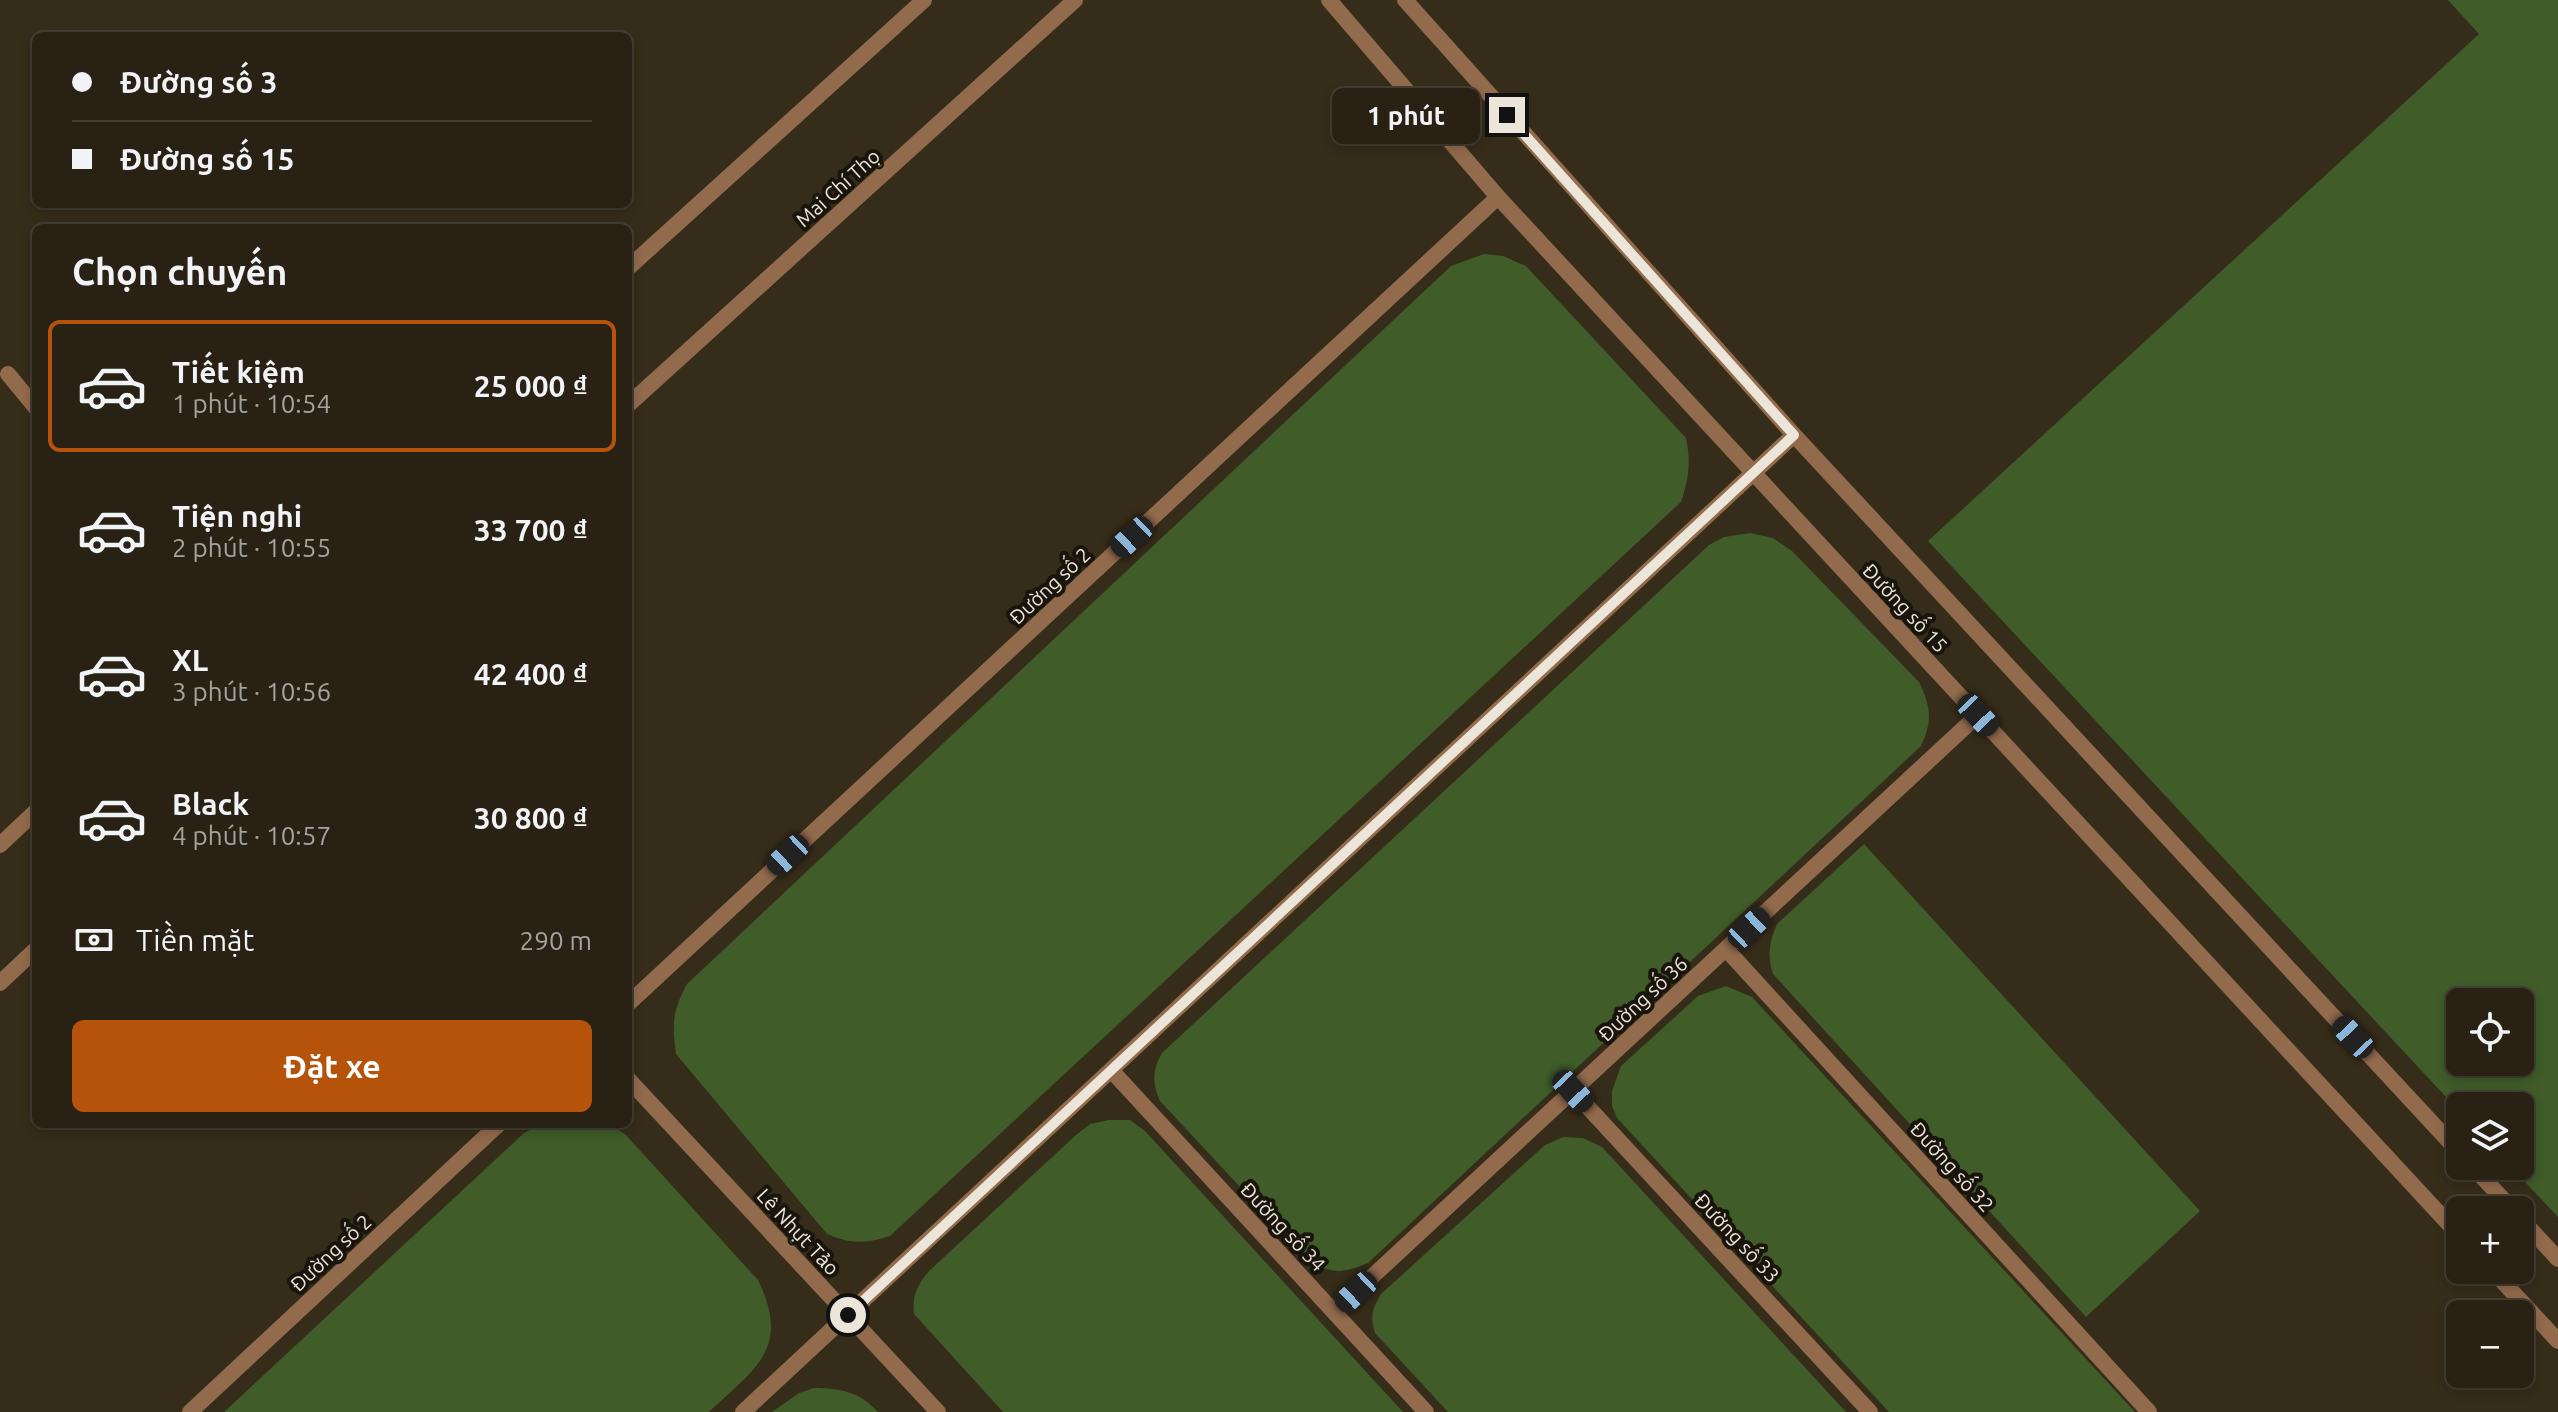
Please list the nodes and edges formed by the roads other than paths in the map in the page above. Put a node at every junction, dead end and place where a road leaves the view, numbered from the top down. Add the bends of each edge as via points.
1 (924, 0) edge
2 (1075, 0) edge
3 (1329, 0) edge
4 (1405, 0) edge
5 (1498, 197) junction
6 (632, 264) edge
7 (8, 374) dead end
8 (632, 401) edge
9 (32, 403) edge
10 (1794, 435) junction
11 (1753, 473) junction
12 (1978, 715) junction
13 (32, 815) edge
14 (0, 845) edge
15 (1726, 949) junction
16 (32, 953) edge
17 (0, 983) edge
18 (632, 1000) edge
19 (1111, 1070) junction
20 (632, 1083) edge
21 (1573, 1091) junction
22 (495, 1128) edge
23 (2446, 1138) edge
24 (2485, 1180) edge
25 (2500, 1196) edge
26 (2446, 1221) edge
27 (2534, 1233) edge
28 (2558, 1259) edge
29 (2505, 1284) edge
30 (1334, 1312) junction
31 (848, 1315) junction
32 (2558, 1341) edge
33 (190, 1412) edge
34 (743, 1412) edge
35 (938, 1412) edge
36 (1426, 1412) edge
37 (1870, 1412) edge
38 (2149, 1412) edge

1 - 6 street
2 - 8 street, Mai Chí Thọ
3 - 5 street, Đường số 15
4 - 10 street, Đường số 15
5 - 11 street, Đường số 15
5 - 18 street, Đường số 2
7 - 9 street
10 - 11 street
10 - 23 street, Đường số 15
11 - 12 street, Đường số 15
11 - 19 street
12 - 15 street, Đường số 36
12 - 26 street, Đường số 15
13 - 14 street
15 - 21 street, Đường số 36
15 - 38 street, Đường số 32
16 - 17 street
19 - 30 street, Đường số 34
19 - 31 street
20 - 31 street, Lê Nhựt Tảo
21 - 30 street, Đường số 36
21 - 37 street, Đường số 33
22 - 33 street, Đường số 2
24 - 25 street
27 - 28 street
29 - 32 street
30 - 36 street, Đường số 34
31 - 34 street
31 - 35 street, Lê Nhựt Tảo

